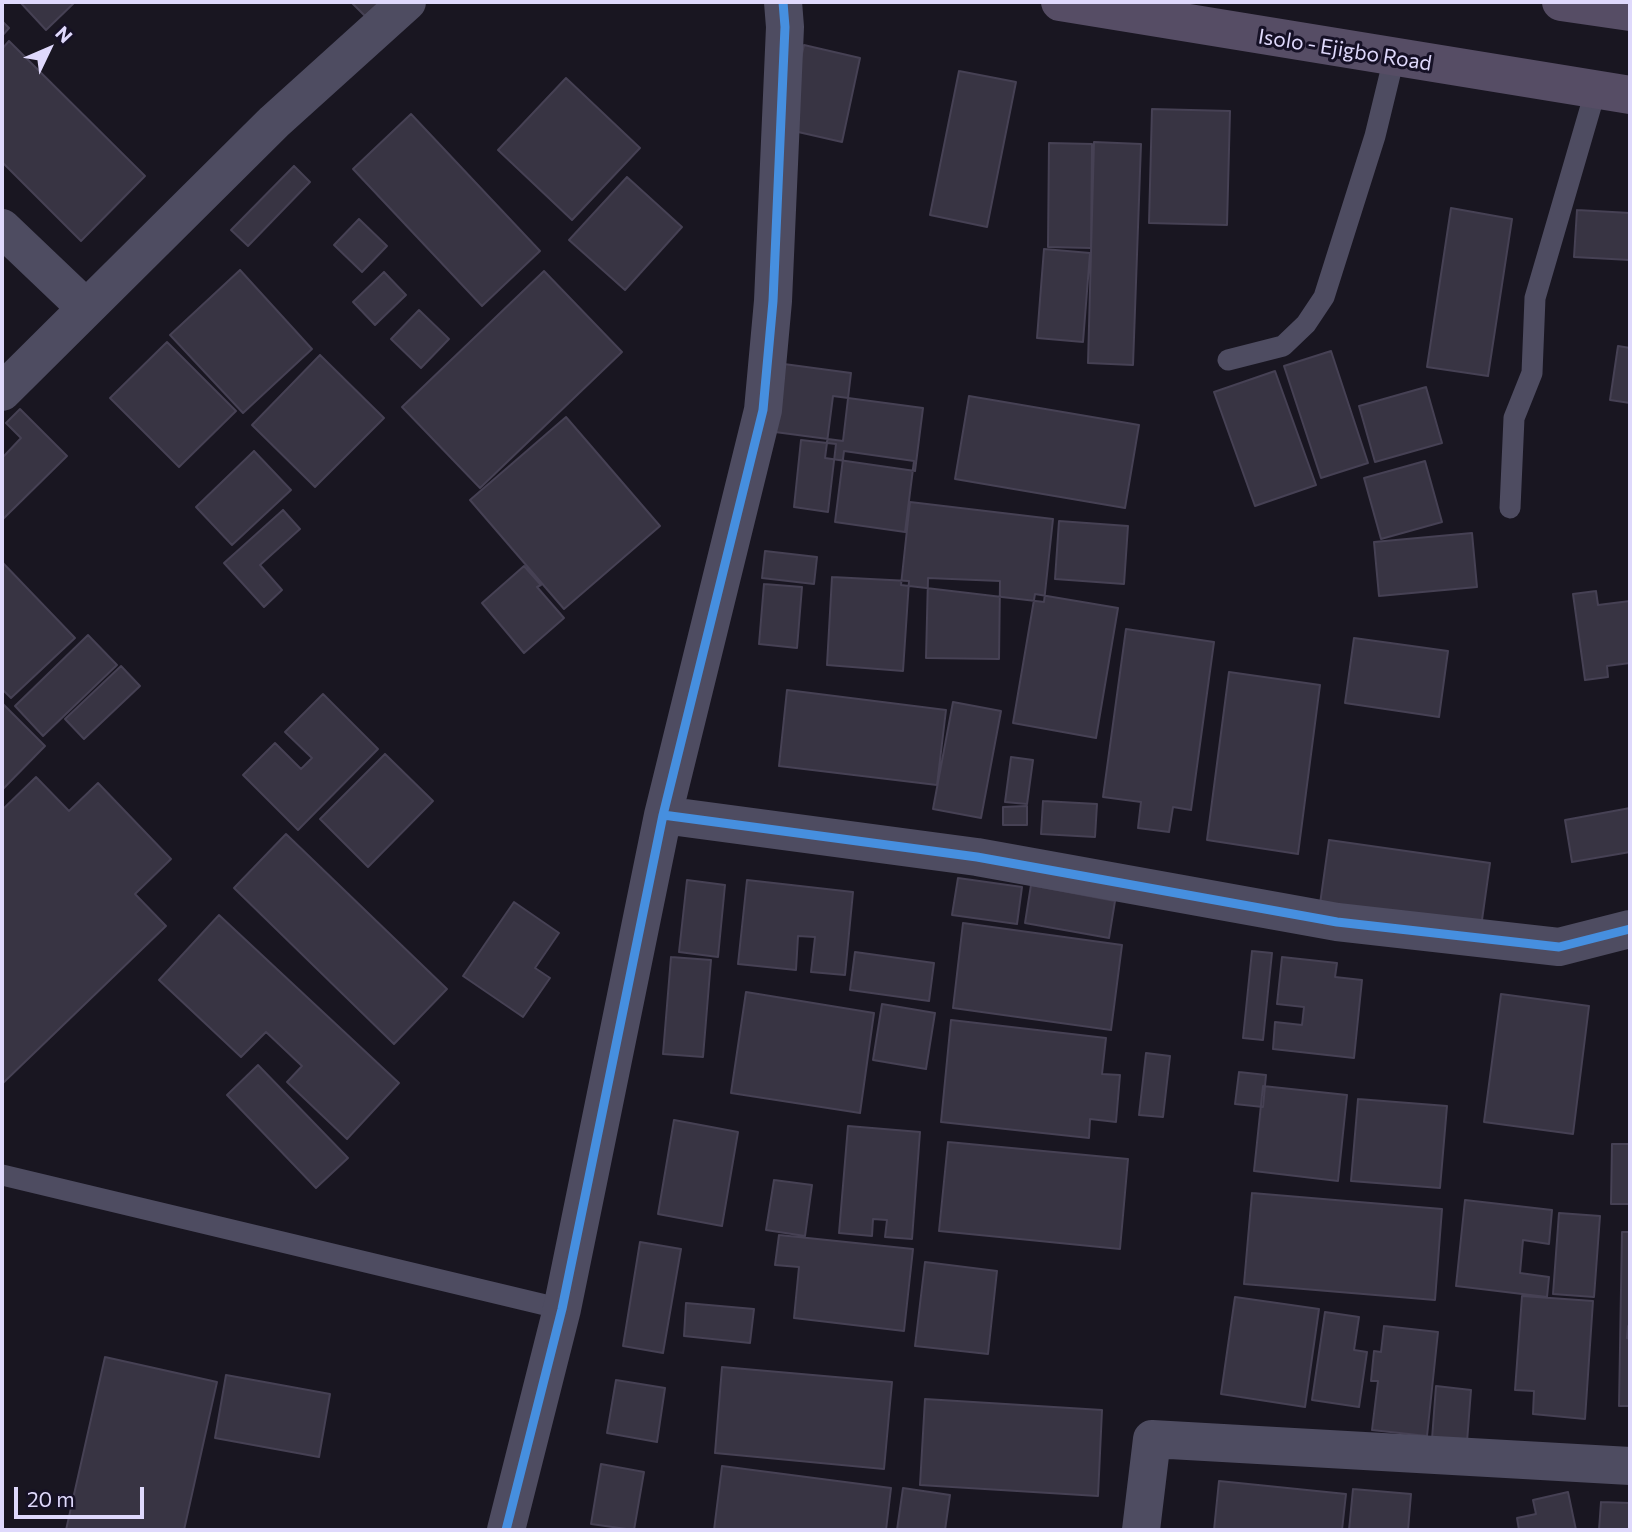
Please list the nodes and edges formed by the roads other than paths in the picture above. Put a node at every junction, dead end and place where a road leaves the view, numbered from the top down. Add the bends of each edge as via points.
1 (407, 2) edge
2 (783, 2) edge
3 (1060, 2) edge
4 (1561, 2) edge
5 (1630, 12) edge
6 (1394, 58) junction
7 (1613, 92) edge
8 (2, 228) edge
9 (86, 308) junction
10 (1228, 360) dead end
11 (2, 393) edge
12 (1510, 508) dead end
13 (663, 815) junction
14 (1630, 929) edge
15 (2, 1175) edge
16 (562, 1309) junction
17 (1630, 1466) edge
18 (506, 1530) edge
19 (1141, 1530) edge

1 - 9 street via 274,122
2 - 13 street via 774,301 764,410
3 - 6 main road, Isolo - Ejigbo Road
4 - 5 main road
6 - 7 main road, Isolo - Ejigbo Road
6 - 10 lane via 1375,136 1324,298 1283,346
7 - 12 lane via 1535,298 1532,373 1514,418
8 - 9 street
9 - 11 street
13 - 14 street via 976,856 1337,922 1559,947
13 - 16 street
15 - 16 lane
16 - 18 street
17 - 19 street via 1152,1439

